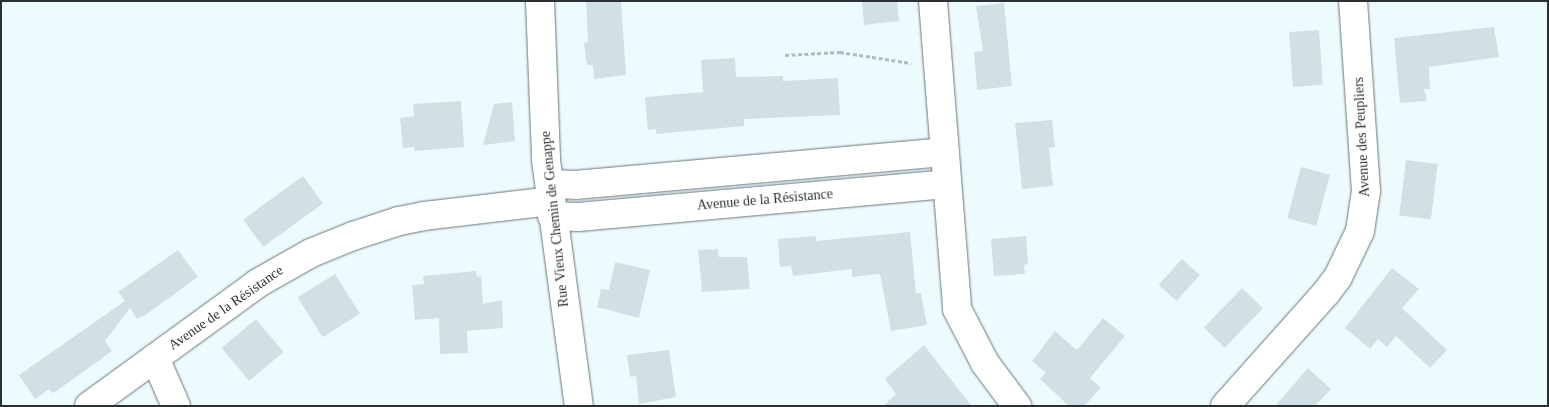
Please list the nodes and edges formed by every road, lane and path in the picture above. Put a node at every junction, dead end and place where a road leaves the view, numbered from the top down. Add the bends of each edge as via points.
1 (540, 1) edge
2 (933, 1) edge
3 (1353, 1) edge
4 (785, 55) dead end
5 (938, 63) junction
6 (944, 152) junction
7 (742, 170) junction
8 (947, 184) junction
9 (551, 200) junction
10 (743, 202) junction
11 (155, 358) junction
12 (89, 406) edge
13 (176, 406) edge
14 (579, 406) edge
15 (1017, 406) edge
16 (1225, 406) edge

1 - 9 street, Rue Vieux Chemin de Genappe via 546,160
2 - 5 street
3 - 16 street, Avenue des Peupliers via 1366,191 1360,231 1338,277 1326,293
4 - 5 path via 840,52 915,64
5 - 6 street
6 - 7 street, Avenue de la Résistance
6 - 8 street
7 - 9 street, Avenue de la Résistance via 575,184
7 - 10 street
8 - 10 street, Avenue de la Résistance
8 - 15 street via 957,309 984,363
9 - 10 street, Avenue de la Résistance via 578,216
9 - 11 street, Avenue de la Résistance via 424,216 344,239 258,282
9 - 14 street, Rue Vieux Chemin de Genappe
11 - 12 street, Avenue de la Résistance
11 - 13 street

